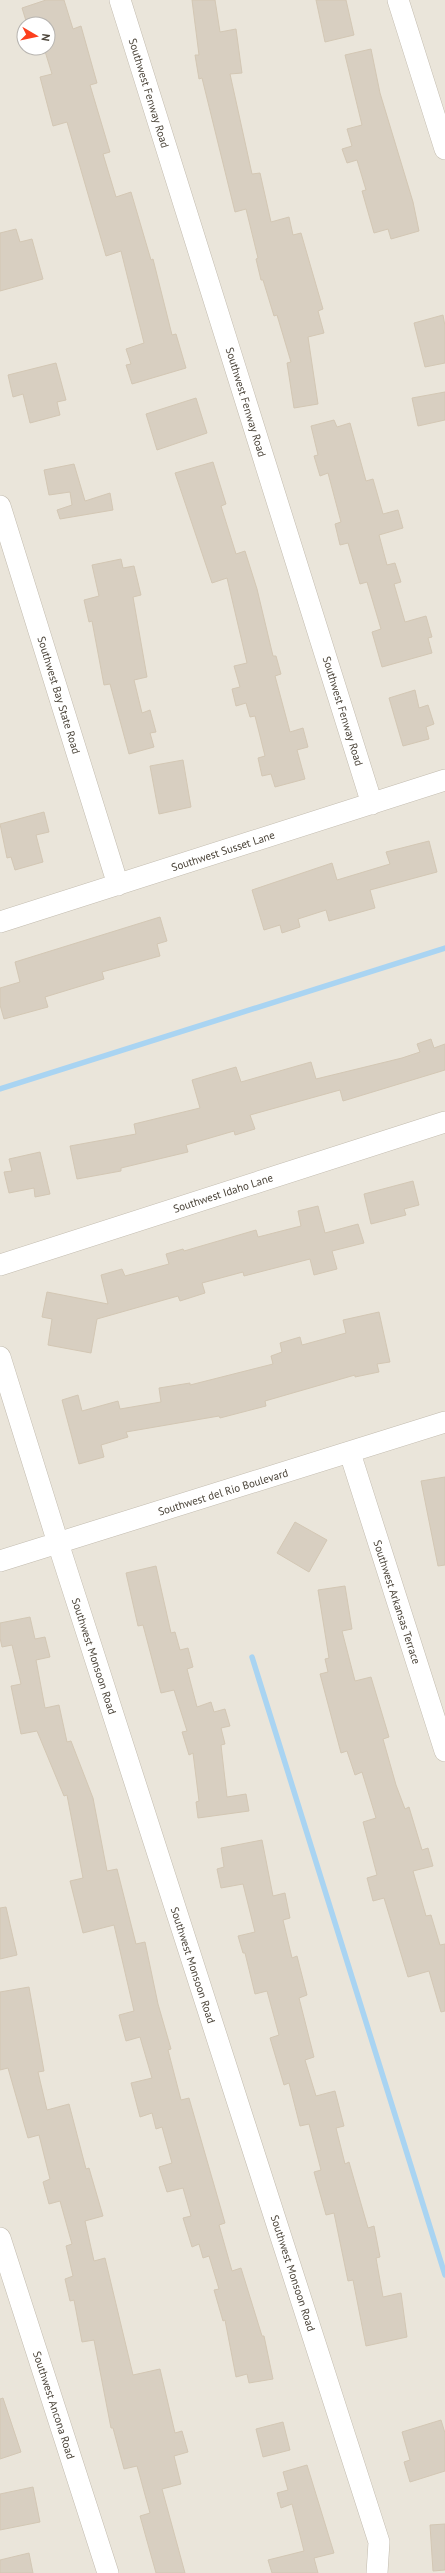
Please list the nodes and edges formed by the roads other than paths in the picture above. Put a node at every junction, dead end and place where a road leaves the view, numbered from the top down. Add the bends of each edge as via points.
1 (120, 0) edge
2 (398, 0) edge
3 (445, 149) edge
4 (0, 506) edge
5 (445, 780) edge
6 (372, 804) junction
7 (118, 885) junction
8 (0, 922) edge
9 (445, 1122) edge
10 (0, 1265) edge
11 (0, 1357) edge
12 (445, 1422) edge
13 (350, 1453) junction
14 (58, 1543) junction
15 (0, 1562) edge
16 (445, 1751) edge
17 (0, 2238) edge
18 (108, 2573) edge
19 (377, 2573) edge

1 - 6 street, Southwest Fenway Road
2 - 3 street
4 - 7 street, Southwest Bay State Road
5 - 6 street, Southwest Susset Lane
6 - 7 street, Southwest Susset Lane
7 - 8 street, Southwest Susset Lane
9 - 10 street, Southwest Idaho Lane
11 - 14 street, Southwest Monsoon Road
12 - 13 street, Southwest del Rio Boulevard
13 - 14 street, Southwest del Rio Boulevard
13 - 16 street, Southwest Arkansas Terrace
14 - 15 street, Southwest del Rio Boulevard
14 - 19 street, Southwest Monsoon Road via 379,2542
17 - 18 street, Southwest Ancona Road

